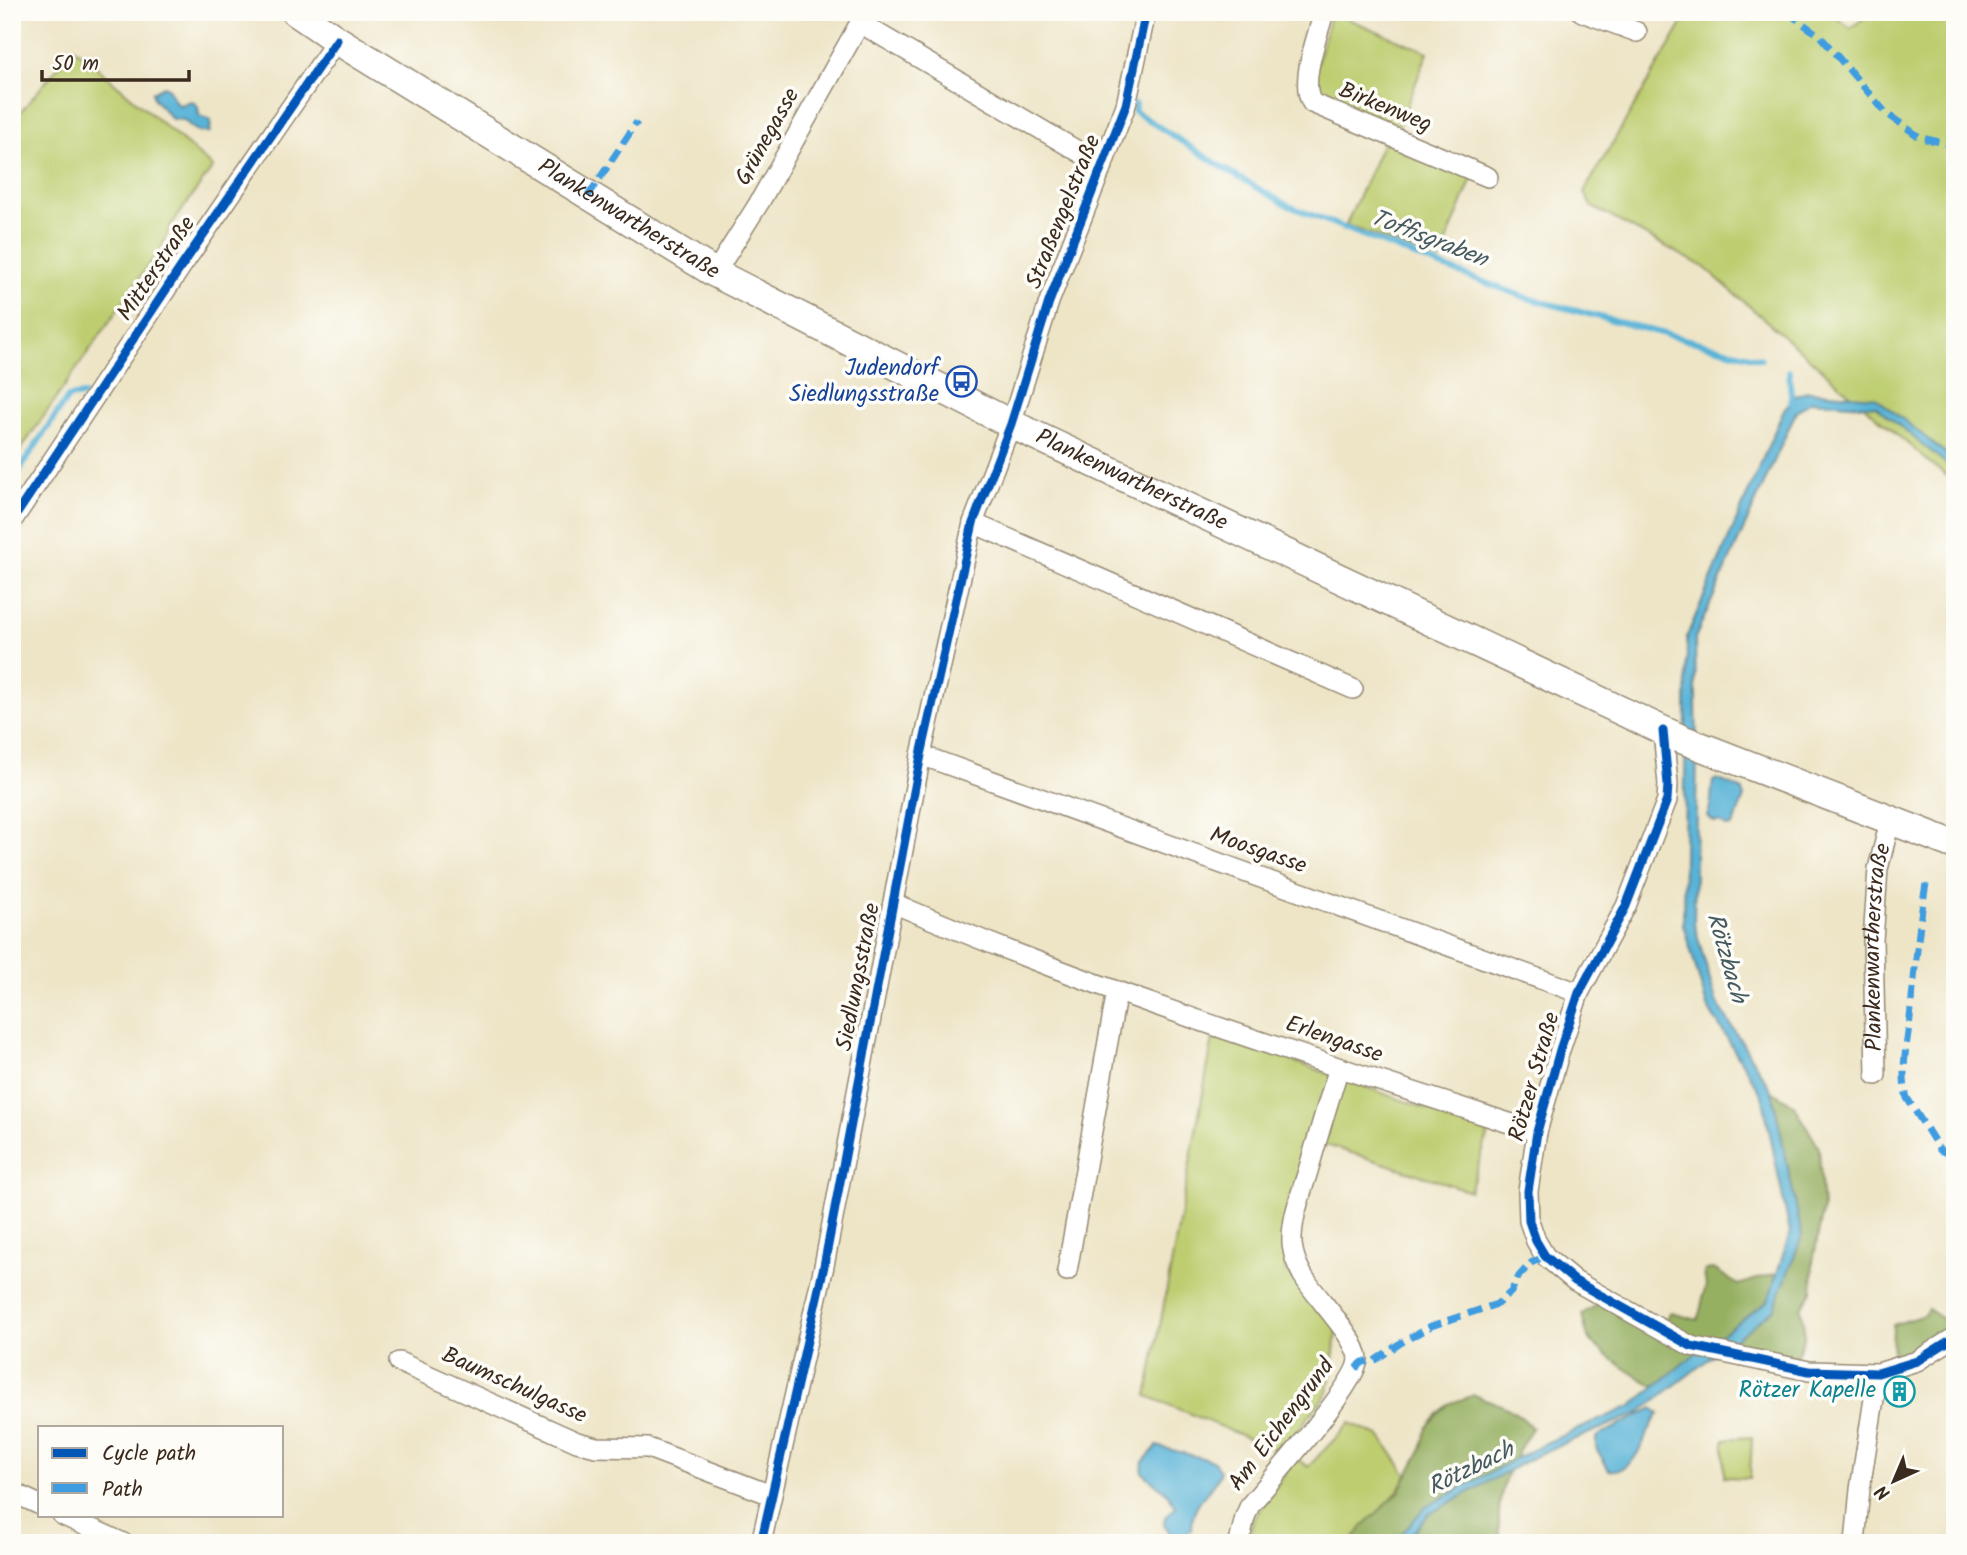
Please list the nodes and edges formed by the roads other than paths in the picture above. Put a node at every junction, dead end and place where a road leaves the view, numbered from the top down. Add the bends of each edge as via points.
1 (296, 12) edge
2 (1146, 12) edge
3 (1324, 12) edge
4 (1582, 12) edge
5 (863, 18) edge
6 (1637, 32) dead end
7 (337, 40) junction
8 (1103, 166) junction
9 (1488, 177) dead end
10 (715, 273) junction
11 (1011, 424) junction
12 (19, 497) edge
13 (12, 521) edge
14 (973, 523) junction
15 (1353, 689) dead end
16 (1671, 734) junction
17 (921, 755) junction
18 (1890, 821) junction
19 (1955, 845) edge
20 (892, 903) junction
21 (1117, 991) junction
22 (1579, 993) junction
23 (1339, 1068) junction
24 (1875, 1075) dead end
25 (1537, 1132) junction
26 (1067, 1271) dead end
27 (1955, 1337) edge
28 (399, 1362) dead end
29 (1878, 1373) junction
30 (12, 1492) edge
31 (771, 1495) junction
32 (38, 1503) edge
33 (64, 1516) edge
34 (123, 1543) edge
35 (761, 1543) edge
36 (1239, 1543) edge
37 (1856, 1543) edge

1 - 7 main road, Plankenwartherstraße
2 - 8 street, Straßengelstraße via 1126,105
3 - 9 street, Birkenweg via 1307,79 1312,103
4 - 6 street
5 - 8 street, Grünegasse
5 - 10 street, Grünegasse
7 - 10 main road, Plankenwartherstraße
7 - 12 street, Mitterstraße
8 - 11 street, Straßengelstraße via 1049,302
10 - 11 main road, Plankenwartherstraße
11 - 14 street, Siedlungsstraße
11 - 16 main road, Plankenwartherstraße
12 - 13 street, Mitterstraße
14 - 15 street
14 - 17 street, Siedlungsstraße
16 - 18 main road, Plankenwartherstraße
16 - 22 street, Rötzer Straße via 1667,800 1626,906
17 - 20 street, Siedlungsstraße
17 - 22 street, Moosgasse
18 - 19 main road, Plankenwartherstraße
18 - 24 street, Plankenwartherstraße via 1878,869 1873,940
20 - 21 street, Erlengasse
20 - 31 street, Siedlungsstraße via 824,1266
21 - 23 street, Erlengasse
21 - 26 street
22 - 25 street, Rötzer Straße
23 - 25 street, Erlengasse
23 - 36 street, Am Eichengrund via 1298,1203 1292,1243 1303,1276 1345,1333 1358,1360 1332,1404 1250,1504
25 - 29 street, Rötzer Straße via 1528,1191 1529,1221 1545,1256 1574,1281 1690,1346 1809,1371
27 - 29 street, Rötzer Straße via 1917,1361
28 - 31 street, Baumschulgasse via 577,1442 648,1448
29 - 37 street
30 - 32 street
31 - 35 street, Siedlungsstraße
33 - 34 street

